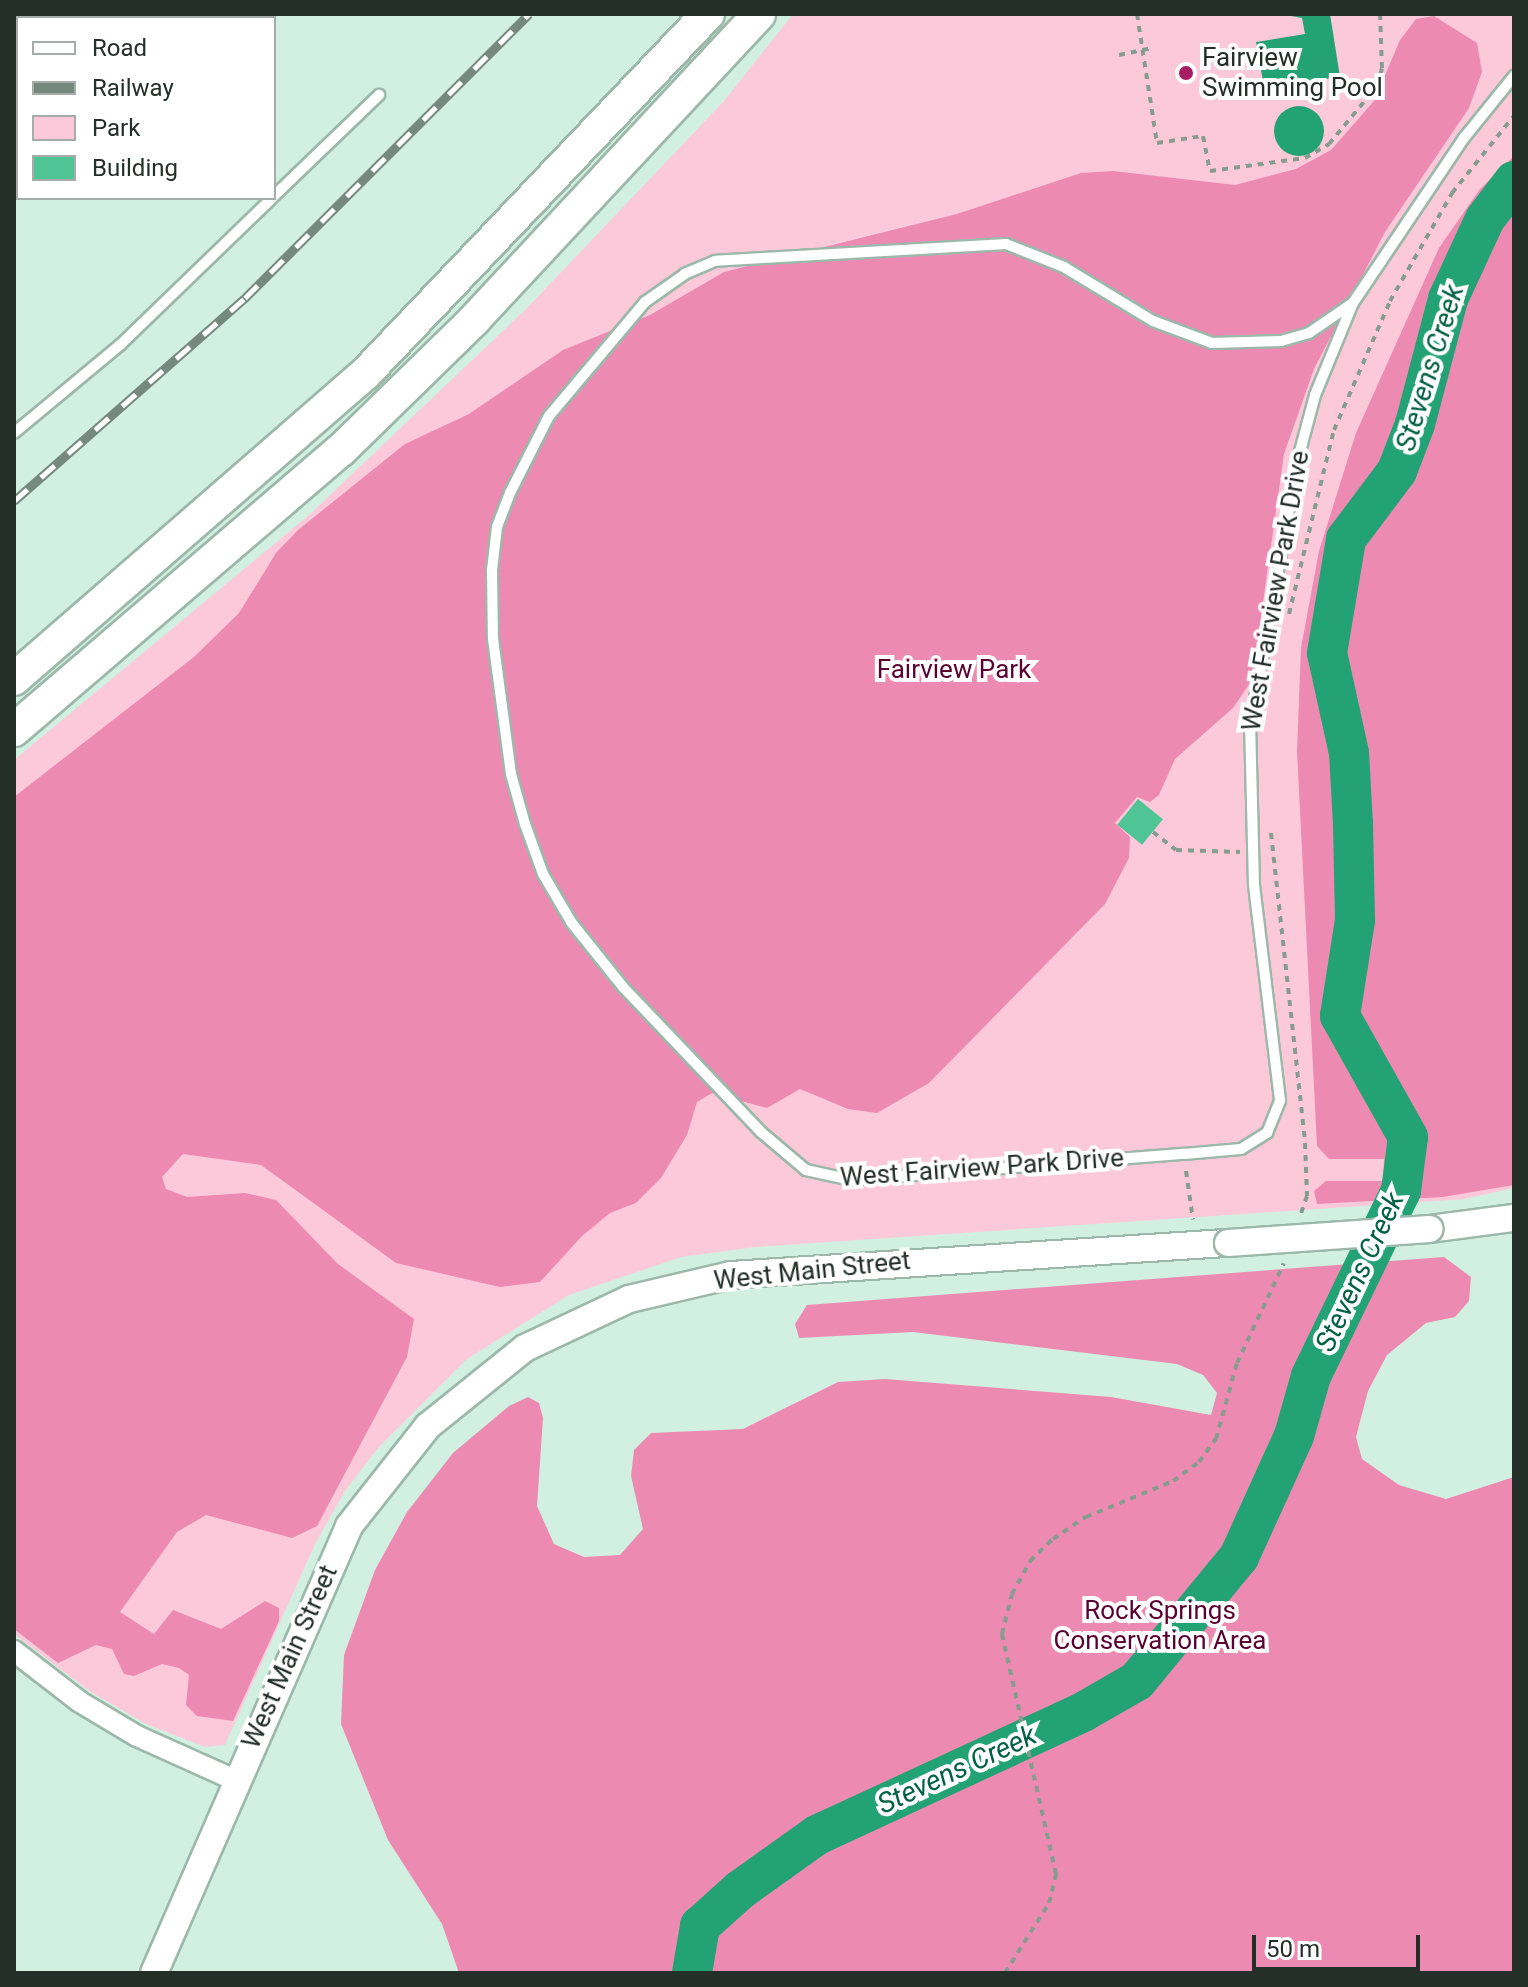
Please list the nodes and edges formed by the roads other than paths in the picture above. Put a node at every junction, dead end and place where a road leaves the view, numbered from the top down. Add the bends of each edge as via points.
1 (708, 14) edge
2 (759, 14) edge
3 (1514, 76) edge
4 (379, 95) dead end
5 (276, 194) edge
6 (270, 200) edge
7 (1353, 303) junction
8 (14, 433) edge
9 (14, 679) edge
10 (14, 730) edge
11 (1514, 1218) edge
12 (14, 1651) edge
13 (235, 1780) junction
14 (154, 1973) edge

1 - 9 main road via 366,373
2 - 10 main road via 474,320 341,450
3 - 7 lane, West Fairview Park Drive via 1464,138
4 - 5 lane
6 - 8 lane via 120,345
7 - 7 lane, West Fairview Park Drive via 1309,333 1281,341 1212,343 1153,321 1064,267 1006,244 715,261 645,302 580,374 530,449 497,527 493,639 511,774 543,874 571,922 623,987 768,1139 806,1170 851,1180 1184,1154 1254,1143 1267,1133 1280,1100 1252,852 1251,716 1295,474 1315,395
11 - 13 street, West Main Street, bridge via 1430,1229 731,1275 629,1299 525,1348 428,1426 349,1526
12 - 13 street via 80,1702 137,1736
13 - 14 street, West Main Street

